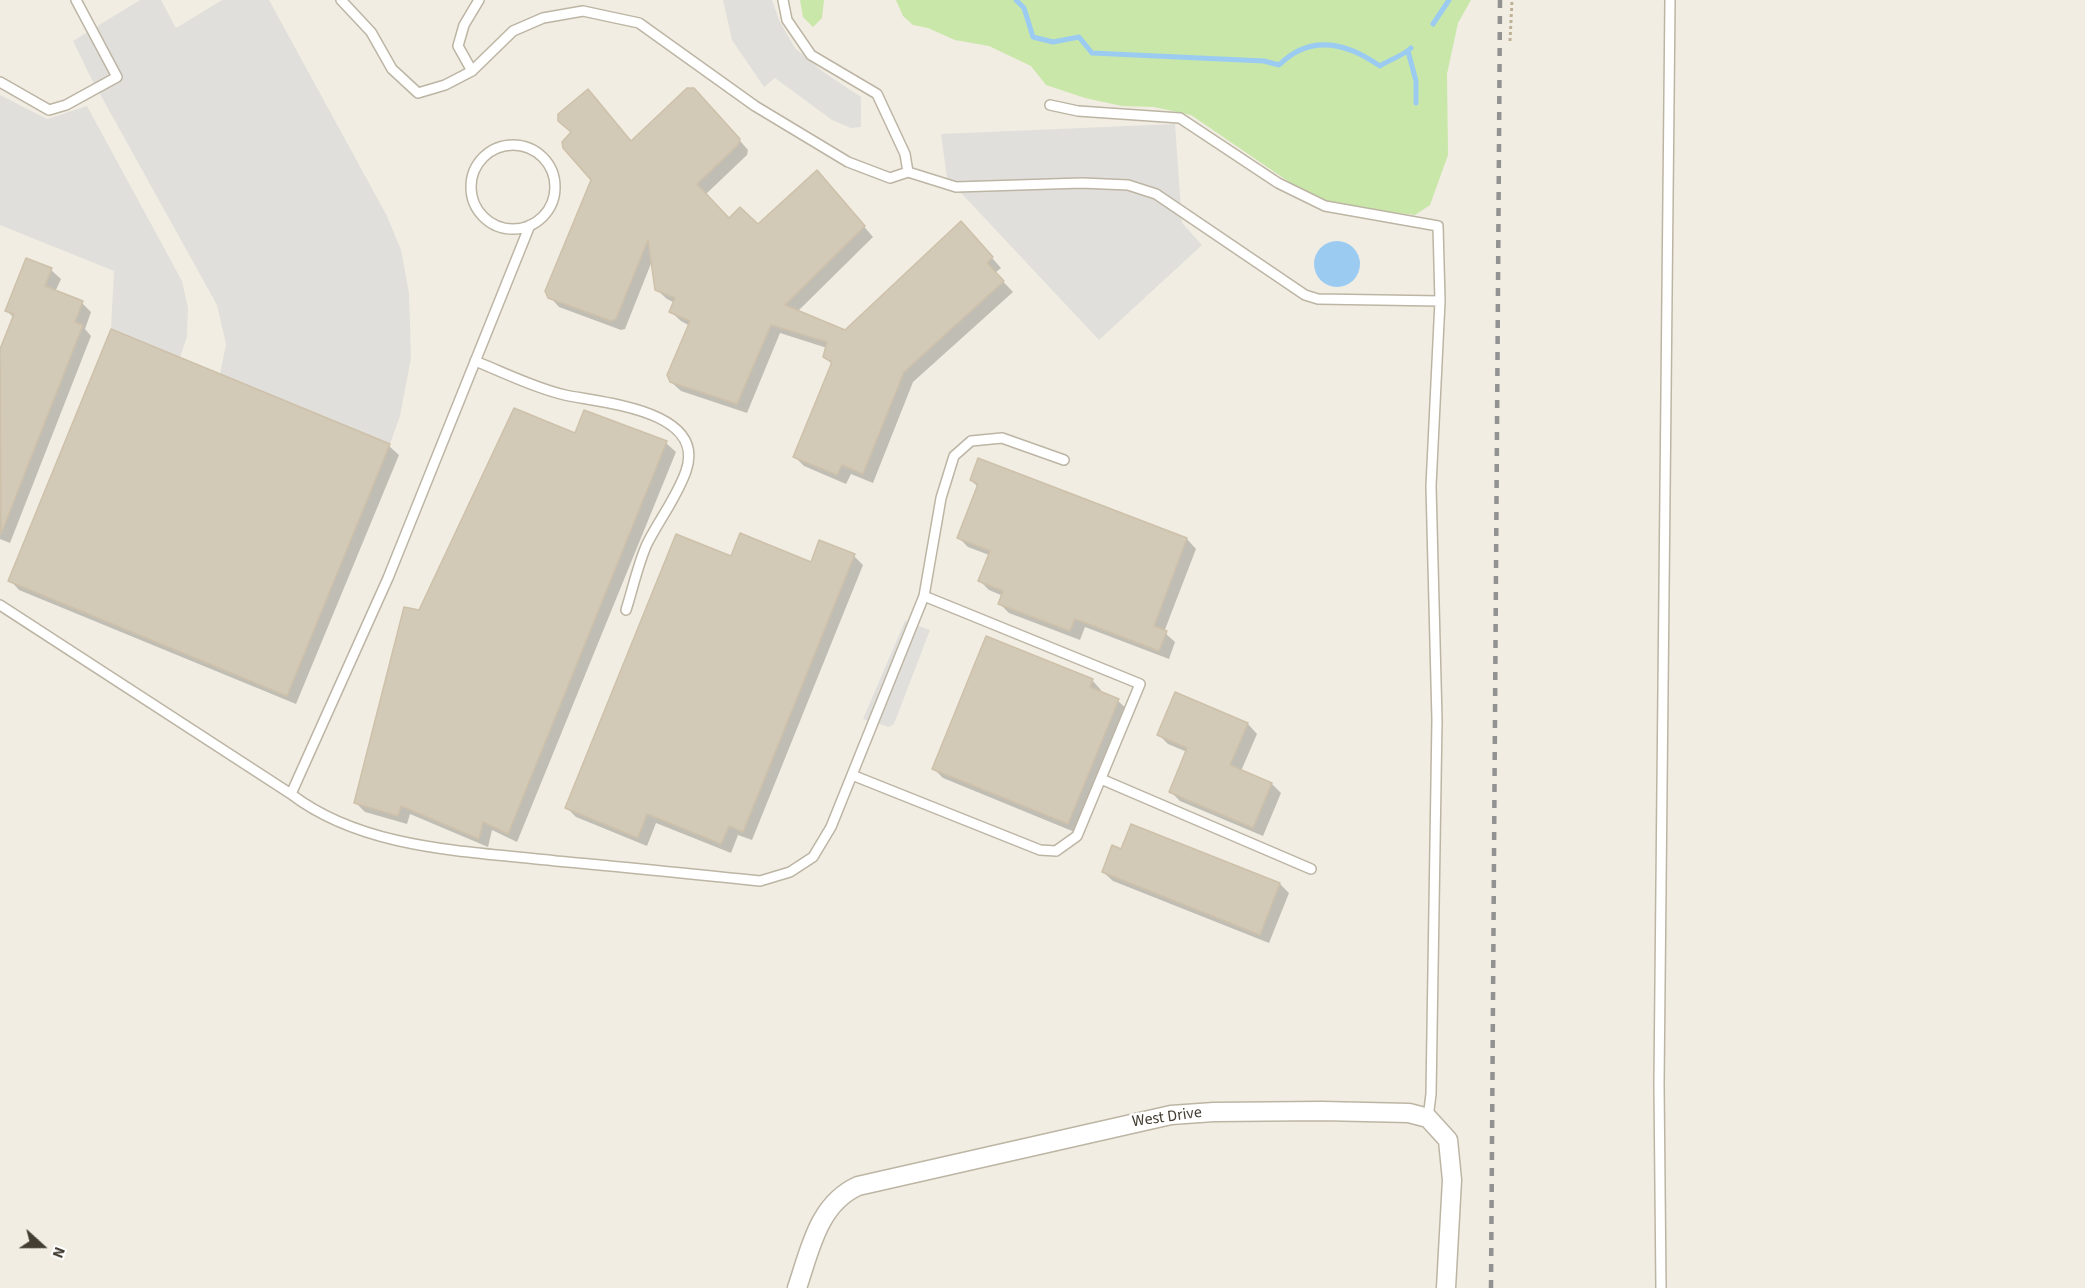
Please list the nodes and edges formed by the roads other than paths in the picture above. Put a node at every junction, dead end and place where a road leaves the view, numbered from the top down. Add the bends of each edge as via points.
1 (76, 0) edge
2 (341, 0) edge
3 (479, 0) edge
4 (783, 0) edge
5 (1670, 0) edge
6 (472, 71) junction
7 (0, 82) edge
8 (1050, 105) dead end
9 (909, 172) junction
10 (530, 225) junction
11 (1440, 301) junction
12 (474, 361) junction
13 (1064, 460) dead end
14 (924, 596) junction
15 (0, 605) edge
16 (627, 609) dead end
17 (852, 775) junction
18 (1101, 779) junction
19 (291, 794) junction
20 (1311, 869) dead end
21 (1428, 1118) junction
22 (797, 1288) edge
23 (1446, 1288) edge
24 (1660, 1288) edge

1 - 7 lane via 117,77 49,110
2 - 6 lane via 371,32 392,69 418,93 445,86
3 - 6 lane via 464,25 458,46
4 - 9 lane via 788,20 811,55 878,94
5 - 24 lane
6 - 9 lane via 513,32 543,18 583,11 639,23 755,106 848,162 890,178
8 - 11 lane via 1078,111 1180,118 1278,183 1325,206 1438,226
9 - 11 lane via 956,187 1128,185 1156,194 1305,295 1318,299
10 - 10 lane via 551,204 553,174 535,151 515,145 496,149 474,170 471,190 477,209 491,223 510,229
10 - 12 lane
11 - 21 lane via 1431,486 1437,720
12 - 16 lane via 563,394 603,400 654,416 681,432 689,451 686,471 646,546
12 - 19 lane via 388,578
13 - 14 lane via 1002,438 971,441 954,456 941,498
14 - 17 lane
14 - 18 lane via 1140,684
15 - 19 lane
17 - 18 lane via 1040,850 1056,851 1077,836
17 - 19 lane via 831,827 813,857 790,872 760,881 421,845 314,812
18 - 20 lane
21 - 22 street, West Drive via 1409,1113 1322,1111 1172,1116 858,1186 843,1193 825,1216
21 - 23 street via 1448,1140 1452,1180

